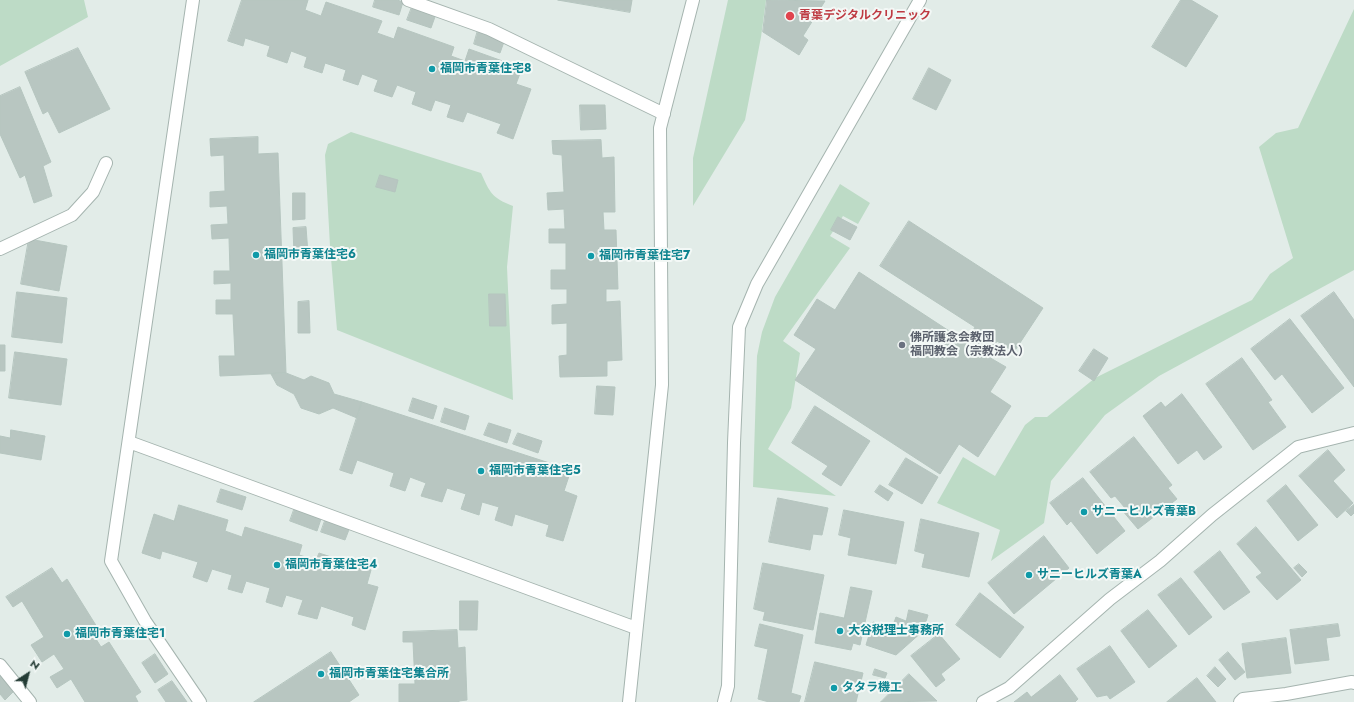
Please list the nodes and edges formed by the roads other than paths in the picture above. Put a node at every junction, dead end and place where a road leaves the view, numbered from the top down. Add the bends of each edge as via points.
1 (193, 0) edge
2 (408, 0) edge
3 (693, 0) edge
4 (920, 0) edge
5 (664, 114) junction
6 (106, 163) dead end
7 (0, 249) edge
8 (1354, 433) edge
9 (129, 442) junction
10 (636, 628) junction
11 (0, 665) edge
12 (1354, 683) edge
13 (30, 702) edge
14 (200, 702) edge
15 (629, 702) edge
16 (724, 702) edge
17 (984, 702) edge
18 (1240, 702) edge

1 - 9 street
2 - 5 street via 489,29
3 - 5 street
4 - 16 street via 757,284 739,327 728,686
5 - 10 street via 660,128 662,385
6 - 7 street via 93,192 72,215
8 - 17 street via 1298,447 1212,515 1160,562 1110,599 1009,688
9 - 10 street
9 - 14 street via 111,561 145,621
10 - 15 street
11 - 13 street
12 - 18 street via 1243,699

